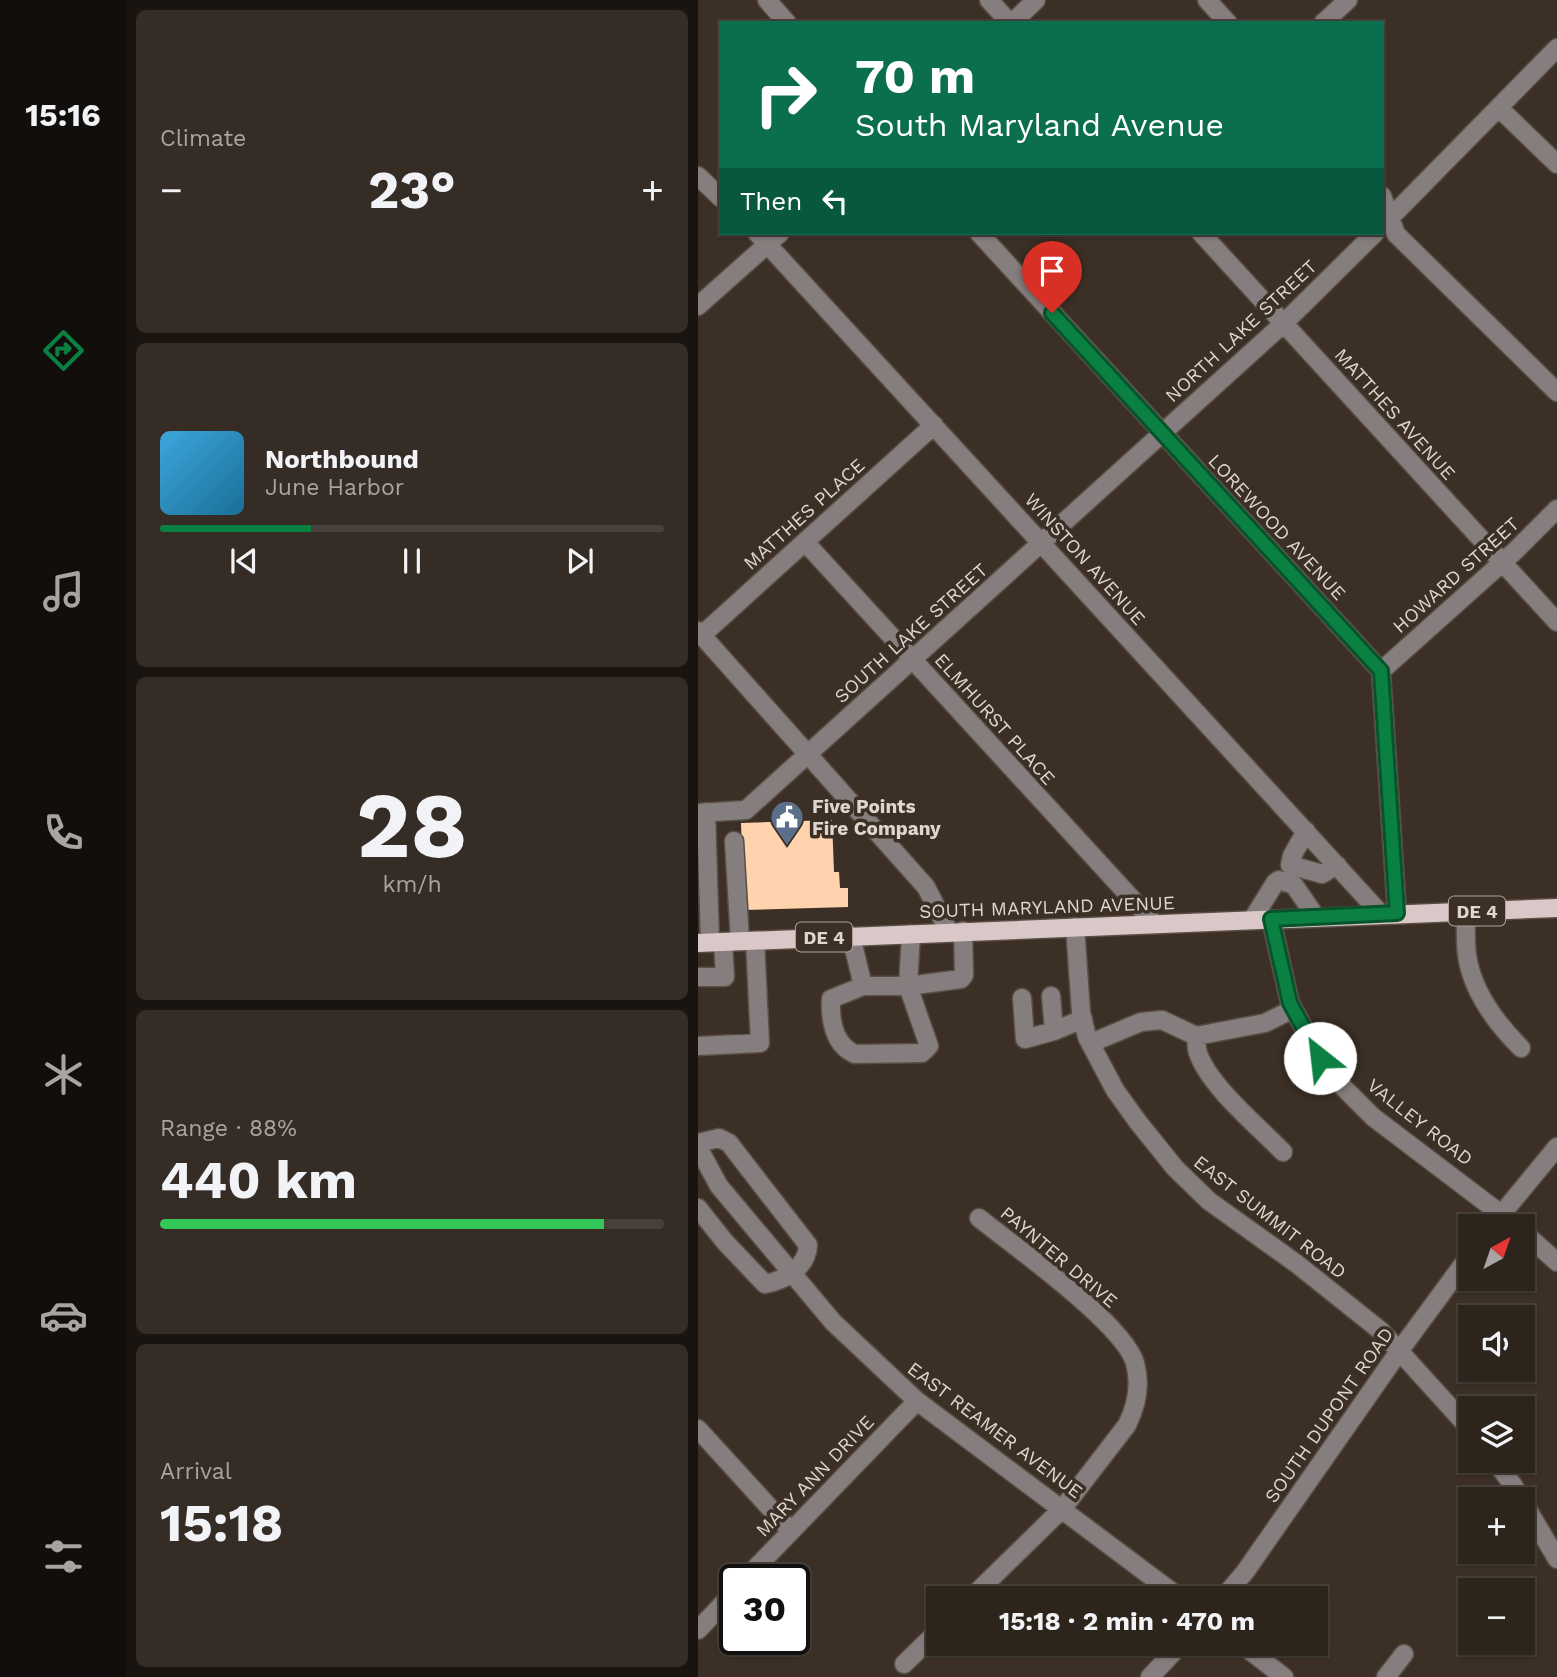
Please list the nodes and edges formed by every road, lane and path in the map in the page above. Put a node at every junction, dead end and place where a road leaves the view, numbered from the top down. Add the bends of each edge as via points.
1 (767, 0) edge
2 (989, 0) edge
3 (1036, 0) edge
4 (1207, 0) edge
5 (1348, 0) edge
6 (785, 21) edge
7 (1009, 21) edge
8 (1013, 21) edge
9 (1226, 21) edge
10 (1325, 21) edge
11 (1557, 48) edge
12 (1499, 108) junction
13 (1557, 164) edge
14 (698, 176) edge
15 (719, 196) edge
16 (1386, 222) edge
17 (981, 235) edge
18 (1203, 235) edge
19 (1373, 235) edge
20 (768, 236) edge
21 (698, 306) edge
22 (1284, 323) junction
23 (1557, 391) edge
24 (934, 425) junction
25 (1161, 433) junction
26 (1557, 509) edge
27 (805, 542) junction
28 (1041, 542) junction
29 (1502, 563) junction
30 (1557, 622) edge
31 (700, 633) edge
32 (913, 660) junction
33 (1381, 671) junction
34 (808, 755) junction
35 (702, 812) edge
36 (734, 827) junction
37 (1306, 831) junction
38 (1290, 865) junction
39 (1337, 865) junction
40 (1279, 880) junction
41 (1557, 908) edge
42 (1466, 911) junction
43 (1389, 913) junction
44 (1316, 917) junction
45 (1271, 919) junction
46 (1252, 920) junction
47 (1155, 924) junction
48 (1075, 927) junction
49 (956, 932) junction
50 (911, 934) junction
51 (851, 936) junction
52 (725, 942) edge
53 (698, 977) edge
54 (863, 986) junction
55 (907, 986) junction
56 (1051, 996) dead end
57 (1022, 998) dead end
58 (1293, 1009) junction
59 (1083, 1019) junction
60 (1054, 1031) junction
61 (1196, 1036) junction
62 (1091, 1043) junction
63 (698, 1046) edge
64 (1521, 1048) dead end
65 (698, 1145) edge
66 (1557, 1147) edge
67 (1283, 1152) dead end
68 (698, 1208) edge
69 (1490, 1214) edge
70 (1500, 1214) edge
71 (979, 1218) dead end
72 (1535, 1243) edge
73 (1557, 1262) edge
74 (1458, 1271) edge
75 (793, 1274) junction
76 (1400, 1350) junction
77 (917, 1401) junction
78 (1458, 1415) edge
79 (698, 1429) edge
80 (1504, 1473) edge
81 (1063, 1508) junction
82 (791, 1531) junction
83 (1557, 1559) edge
84 (759, 1564) edge
85 (983, 1586) edge
86 (1164, 1586) edge
87 (1233, 1586) edge
88 (719, 1608) edge
89 (698, 1630) edge
90 (926, 1643) edge
91 (1404, 1654) dead end
92 (1170, 1656) edge
93 (1257, 1656) edge
94 (904, 1664) dead end
95 (1150, 1677) edge
96 (1284, 1677) edge
97 (1386, 1677) edge

1 - 6 street
2 - 7 street
3 - 8 street
4 - 9 street
5 - 10 street
11 - 12 street
12 - 13 street
12 - 16 street
14 - 15 street
16 - 23 street
17 - 25 street, LOREWOOD AVENUE
18 - 22 street, MATTHES AVENUE
19 - 22 street, NORTH LAKE STREET
20 - 21 street
20 - 24 street, WINSTON AVENUE
22 - 25 street, NORTH LAKE STREET
22 - 29 street, MATTHES AVENUE
24 - 27 street, MATTHES PLACE
24 - 28 street, WINSTON AVENUE
25 - 28 street, NORTH LAKE STREET
25 - 33 street, LOREWOOD AVENUE
26 - 29 street, HOWARD STREET
27 - 31 street, MATTHES PLACE
27 - 32 street, ELMHURST PLACE
28 - 32 street, SOUTH LAKE STREET
28 - 37 street, WINSTON AVENUE
29 - 30 street, MATTHES AVENUE
29 - 33 street, HOWARD STREET
31 - 34 street
32 - 34 street, SOUTH LAKE STREET
32 - 47 street, ELMHURST PLACE
33 - 43 street
34 - 36 street, SOUTH LAKE STREET via 746,810
34 - 49 street via 926,887
35 - 36 street
35 - 52 street
36 - 52 street
37 - 38 street
37 - 39 street, WINSTON AVENUE
38 - 39 street via 1322,874
38 - 40 street
39 - 43 street, WINSTON AVENUE
40 - 44 street via 1294,885
40 - 46 street
41 - 42 main road, DE 4
42 - 43 main road, DE 4
42 - 64 street via 1467,955 1474,981 1491,1012
43 - 44 main road, SOUTH MARYLAND AVENUE / DE 4
44 - 45 main road, SOUTH MARYLAND AVENUE / DE 4
45 - 46 main road, SOUTH MARYLAND AVENUE / DE 4
45 - 58 street, VALLEY ROAD
46 - 47 main road, SOUTH MARYLAND AVENUE / DE 4
47 - 48 main road, SOUTH MARYLAND AVENUE / DE 4
48 - 49 main road, SOUTH MARYLAND AVENUE / DE 4
48 - 59 street, EAST SUMMIT ROAD
49 - 50 main road, SOUTH MARYLAND AVENUE / DE 4
49 - 55 street via 961,979
50 - 51 main road, SOUTH MARYLAND AVENUE / DE 4
50 - 55 street
51 - 52 main road, SOUTH MARYLAND AVENUE / DE 4
51 - 54 street
52 - 53 street via 725,977
52 - 63 street via 760,1043
54 - 55 street
54 - 55 street via 831,999 830,1020 845,1050 855,1054 922,1053 929,1046
56 - 60 street
57 - 60 street via 1025,1039
58 - 61 street via 1265,1023
58 - 69 street, VALLEY ROAD via 1320,1058 1343,1087
59 - 60 street
59 - 62 street, EAST SUMMIT ROAD
61 - 62 street via 1162,1020 1141,1022
61 - 67 street via 1197,1052 1210,1073
62 - 76 street, EAST SUMMIT ROAD via 1115,1090 1175,1168 1209,1201 1297,1264
65 - 75 street, EAST REAMER AVENUE via 719,1186
65 - 75 street via 719,1138 729,1143 808,1245 808,1255
66 - 70 street
68 - 75 street via 762,1282 769,1284
71 - 81 street, PAYNTER DRIVE via 1100,1316 1134,1361 1135,1410
72 - 73 street
74 - 76 street, SOUTH DUPONT ROAD
75 - 77 street, EAST REAMER AVENUE via 833,1322
76 - 78 street, EAST SUMMIT ROAD
76 - 87 street, SOUTH DUPONT ROAD
77 - 81 street, EAST REAMER AVENUE
77 - 82 street, MARY ANN DRIVE
79 - 82 street
80 - 83 street
81 - 85 street, PAYNTER DRIVE
81 - 86 street, EAST REAMER AVENUE
82 - 84 street, MARY ANN DRIVE
88 - 89 street
90 - 94 street
91 - 97 street
92 - 95 street
93 - 96 street

